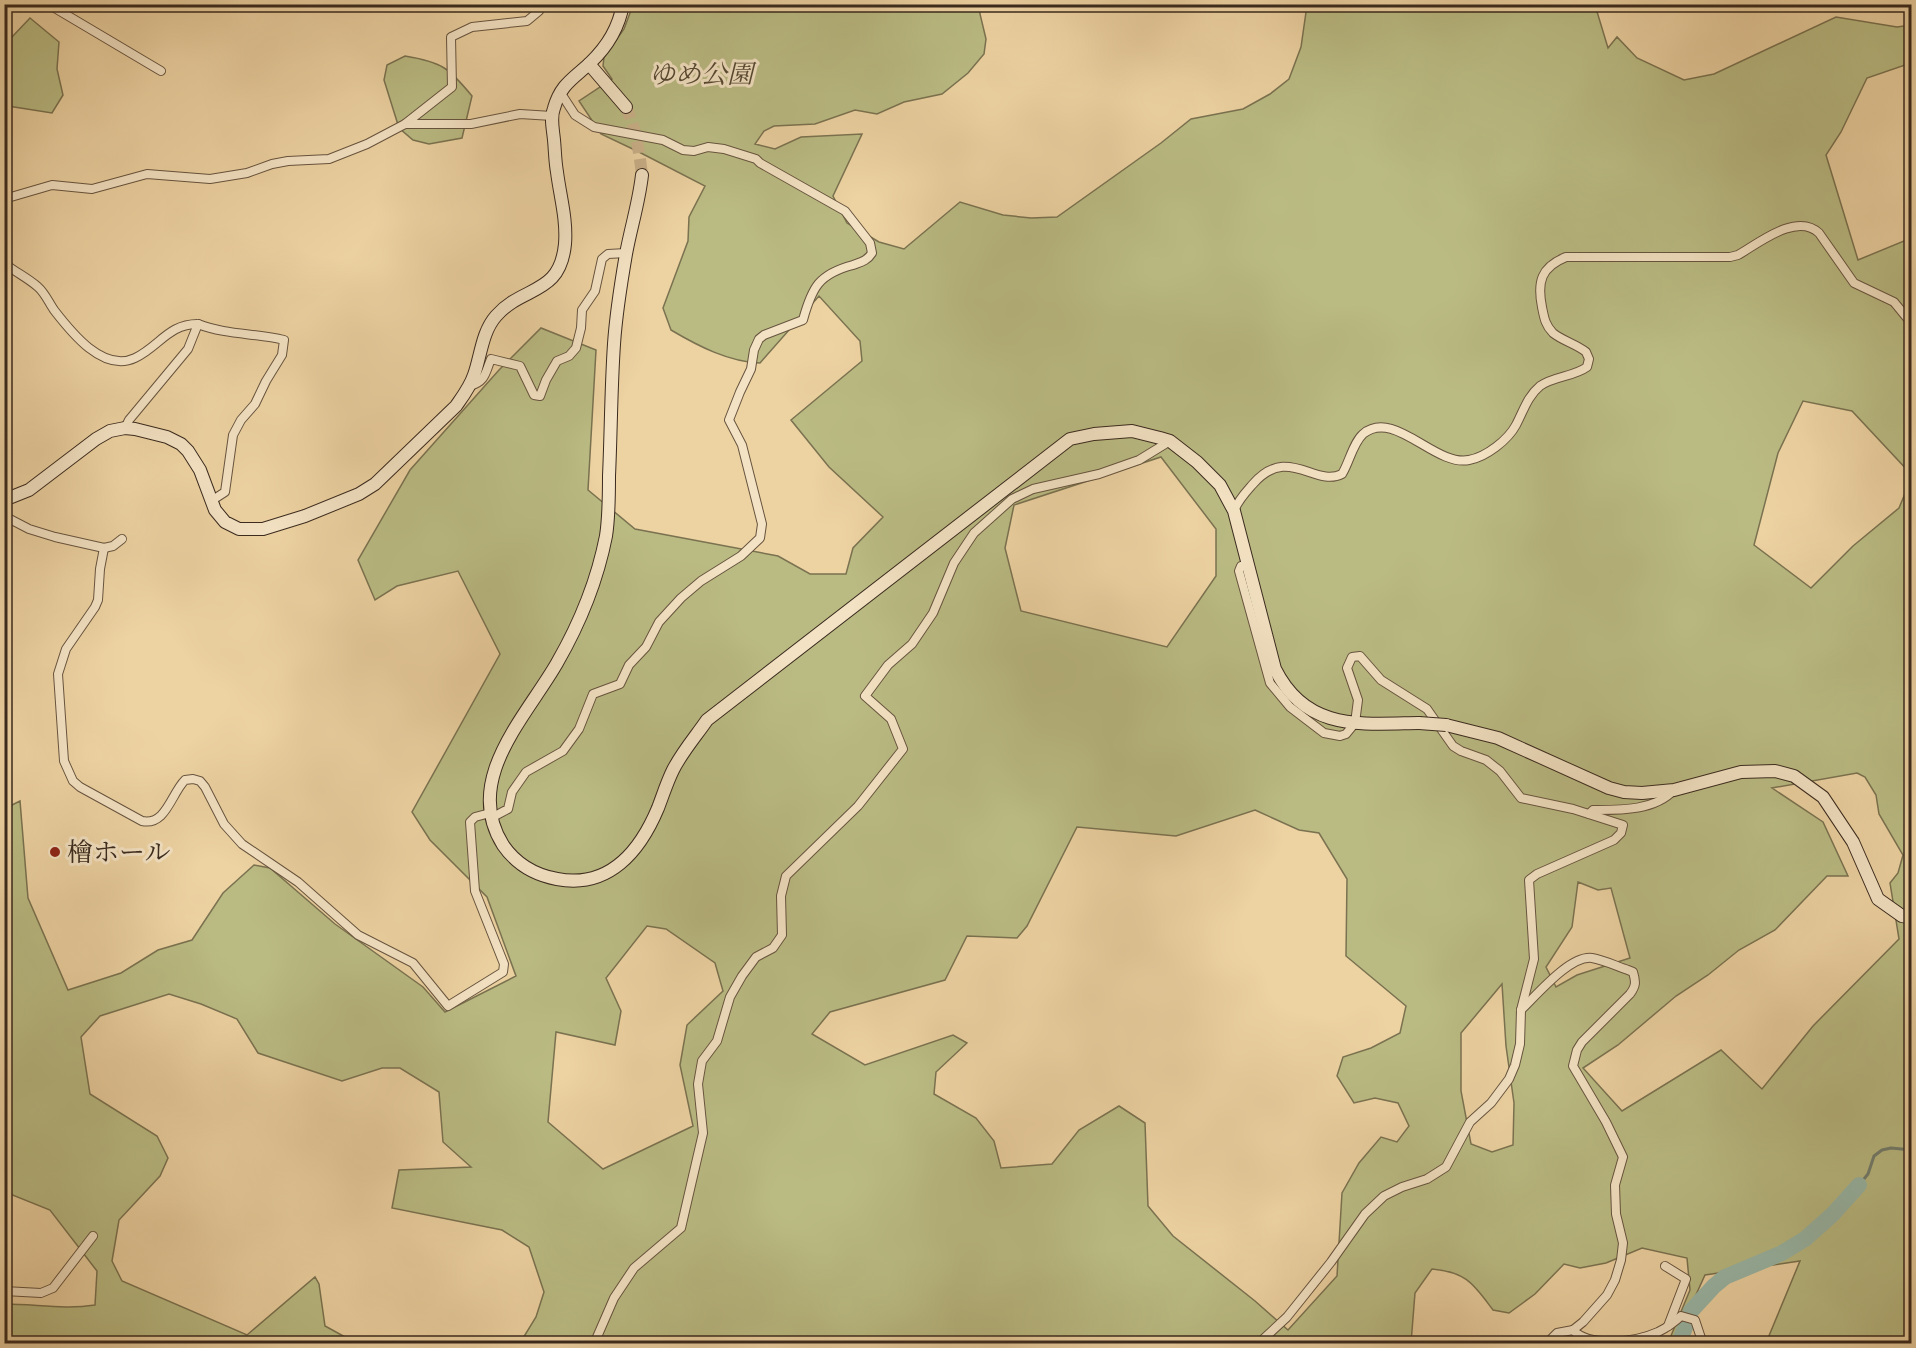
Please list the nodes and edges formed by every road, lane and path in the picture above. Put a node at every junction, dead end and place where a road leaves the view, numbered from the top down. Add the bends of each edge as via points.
1 (48, 4) edge
2 (542, 4) edge
3 (623, 4) edge
4 (589, 64) junction
5 (161, 71) dead end
6 (560, 92) junction
7 (626, 106) tunnel mouth
8 (552, 116) junction
9 (405, 124) junction
10 (642, 175) tunnel mouth
11 (4, 199) edge
12 (626, 253) junction
13 (4, 263) edge
14 (198, 324) junction
15 (1911, 324) edge
16 (470, 386) junction
17 (125, 428) junction
18 (1170, 441) junction
19 (4, 500) edge
20 (211, 501) junction
21 (1234, 511) junction
22 (4, 516) edge
23 (122, 539) dead end
24 (104, 548) junction
25 (1355, 723) junction
26 (1674, 790) junction
27 (1589, 814) junction
28 (491, 815) junction
29 (1911, 918) edge
30 (1521, 1010) junction
31 (93, 1236) dead end
32 (1665, 1266) dead end
33 (4, 1291) edge
34 (1668, 1326) junction
35 (1573, 1329) junction
36 (594, 1344) edge
37 (1258, 1344) edge
38 (1546, 1344) edge
39 (1703, 1344) edge

1 - 5 street
2 - 9 street via 527,21 472,27 451,37 452,87
3 - 4 street via 605,48
4 - 6 street
4 - 7 street
6 - 8 street
6 - 28 street via 575,115 594,127 663,140 683,150 708,147 756,159 846,210 870,243 872,254 825,276 810,295 803,320 764,335 756,344 751,369 729,420 742,445 760,517 762,529 757,542 681,598 659,622 620,684 593,694 579,729 563,751 526,772 512,792 508,809
8 - 9 street via 520,114 471,124
8 - 16 street via 564,212 562,259 556,275 494,318 486,331
9 - 11 street via 329,159 288,161 210,179 147,174 92,189 52,185
10 - 12 street
12 - 16 street via 608,254 602,259 595,291 582,310 576,348 557,361 540,396 534,395 520,366 491,359 483,379
12 - 28 street via 614,344 606,534 595,584 556,664 495,768 490,789
13 - 14 street via 40,288 69,328 102,357 130,360 144,354 179,326
14 - 17 street via 189,349
14 - 20 street via 216,331 284,340 282,355 233,435 225,492
15 - 21 street via 1894,302 1854,283 1819,233 1804,225 1785,228 1730,257 1566,257 1543,273 1539,289 1545,322 1561,339 1586,352 1587,367 1541,386 1527,400 1516,426 1486,454 1456,461 1394,430 1370,430 1362,435 1337,477 1275,467 1261,475
16 - 20 street via 456,406 375,484 342,502 250,530 225,522
17 - 19 street via 96,439 29,490
17 - 20 street via 181,444 194,458
18 - 21 street via 1220,485
18 - 28 street via 1132,431 1070,439 845,611 707,720 672,770 658,810 639,846 614,870 592,879 566,881 533,872 507,850
18 - 36 street via 1139,460 1033,489 1012,499 974,533 954,563 933,613 912,644 888,665 865,696 891,719 903,749 858,806 786,876 781,897 782,935 773,948 756,957 742,976 730,997 717,1041 702,1061 698,1084 703,1133 681,1228 634,1268 614,1298
21 - 25 street via 1268,645 1283,685 1295,700 1319,714
22 - 24 street via 29,530
23 - 24 street
24 - 28 street via 96,607 59,667 64,762 80,787 149,823 159,819 185,780 200,781 224,824 242,844 298,882 358,935 413,963 448,1006 503,972 504,964 475,891 473,868 470,822 475,817
25 - 26 street, bridge via 1446,725 1498,738 1608,788 1642,793
25 - 27 street via 1358,700 1347,668 1356,656 1364,658 1381,680 1427,708 1453,746 1486,760 1521,798
26 - 27 street via 1661,802 1619,810 1593,810
26 - 29 street via 1741,772 1774,771 1794,776 1823,796 1853,842 1878,898
27 - 30 street via 1623,825 1622,833 1529,880 1534,959
30 - 35 street via 1581,959 1591,958 1633,972 1636,986 1582,1042 1573,1066 1623,1157 1615,1185 1616,1214 1623,1242 1621,1260 1607,1295
30 - 37 street via 1520,1044 1509,1079 1470,1122 1446,1167 1384,1196 1365,1214 1287,1317
31 - 33 street via 53,1288 41,1293
32 - 34 street via 1686,1279
34 - 35 street via 1654,1334 1606,1343 1583,1338
34 - 39 street via 1681,1316 1695,1320
35 - 38 street via 1557,1333

